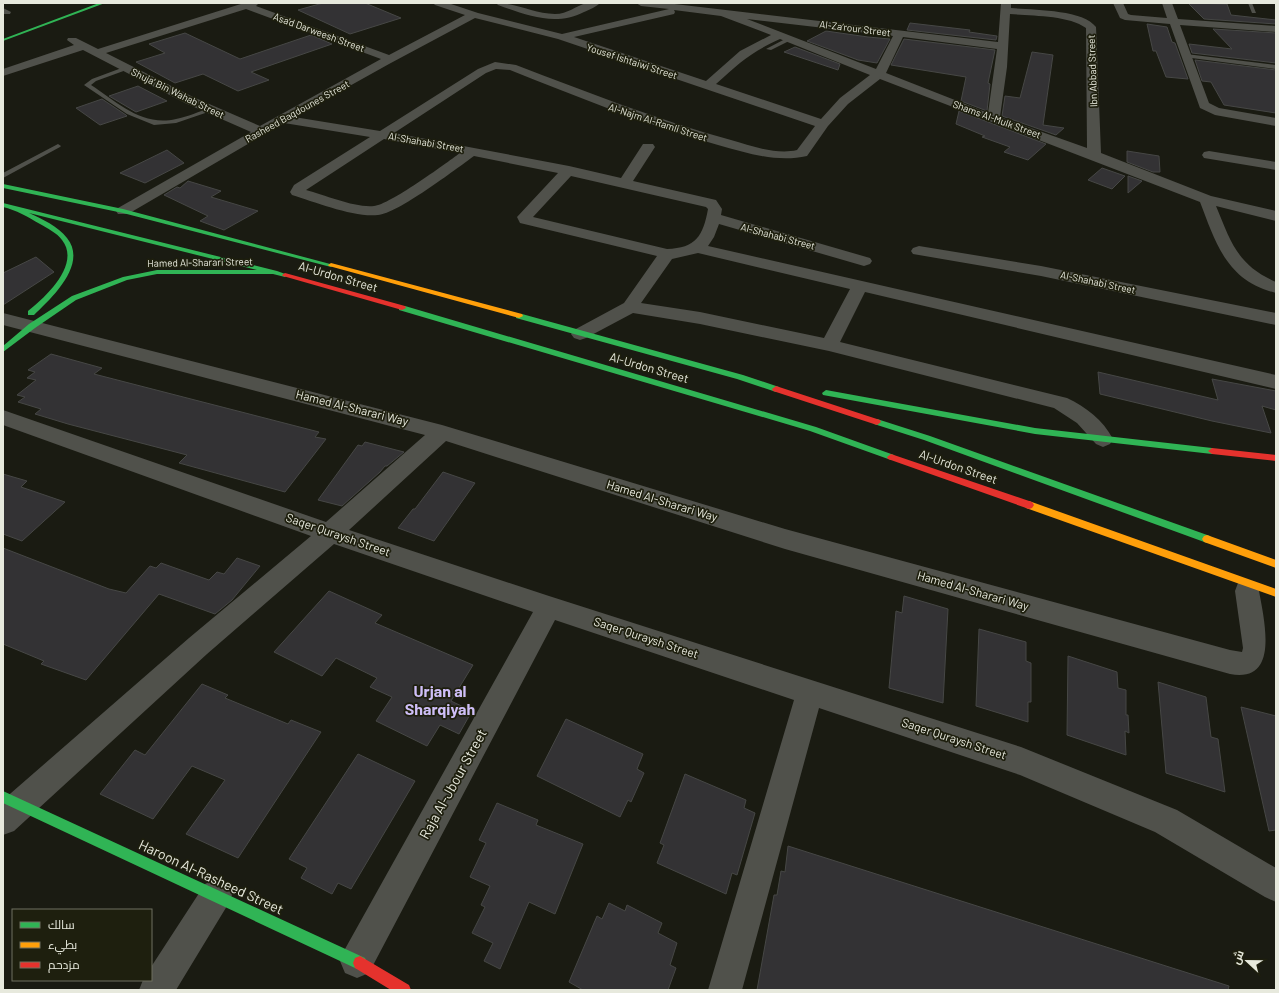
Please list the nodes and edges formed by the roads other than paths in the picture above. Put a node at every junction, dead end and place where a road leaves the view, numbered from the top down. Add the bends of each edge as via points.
1 (91, 3) edge
2 (103, 3) edge
3 (438, 3) edge
4 (501, 3) edge
5 (594, 3) edge
6 (641, 3) edge
7 (1118, 3) edge
8 (1167, 3) edge
9 (1250, 3) edge
10 (251, 4) edge
11 (1006, 7) edge
12 (686, 8) junction
13 (715, 8) edge
14 (1254, 12) dead end
15 (474, 15) junction
16 (1173, 21) junction
17 (1276, 29) edge
18 (900, 33) junction
19 (3, 34) edge
20 (562, 37) junction
21 (785, 37) junction
22 (3, 40) edge
23 (72, 40) dead end
24 (83, 46) junction
25 (1002, 46) junction
26 (770, 49) dead end
27 (96, 53) junction
28 (1186, 56) junction
29 (391, 59) junction
30 (1276, 67) edge
31 (127, 68) junction
32 (3, 73) edge
33 (880, 73) junction
34 (707, 86) junction
35 (211, 110) junction
36 (282, 119) junction
37 (993, 119) junction
38 (1276, 122) edge
39 (823, 124) junction
40 (260, 131) junction
41 (382, 134) junction
42 (58, 146) dead end
43 (648, 147) dead end
44 (473, 151) junction
45 (1094, 154) junction
46 (1209, 155) dead end
47 (1276, 166) edge
48 (569, 170) junction
49 (3, 176) edge
50 (625, 183) junction
51 (3, 186) edge
52 (1206, 199) junction
53 (5, 205) edge
54 (123, 212) junction
55 (1276, 216) edge
56 (714, 218) junction
57 (697, 248) junction
58 (920, 251) dead end
59 (666, 254) junction
60 (864, 261) dead end
61 (275, 272) junction
62 (860, 285) junction
63 (1276, 288) edge
64 (630, 307) junction
65 (1276, 319) edge
66 (16, 325) edge
67 (580, 334) junction
68 (828, 345) junction
69 (3, 350) edge
70 (740, 377) junction
71 (1276, 382) edge
72 (3, 417) edge
73 (442, 432) junction
74 (1103, 439) junction
75 (1276, 458) edge
76 (330, 533) junction
77 (1197, 564) junction
78 (1276, 564) edge
79 (1276, 593) edge
80 (1253, 595) joint
81 (549, 607) junction
82 (810, 691) junction
83 (8, 807) edge
84 (1276, 886) edge
85 (216, 895) junction
86 (357, 961) junction
87 (156, 990) edge
88 (404, 990) edge
89 (725, 990) edge

1 - 19 main road
2 - 22 main road
3 - 15 street, Yousef Ishtaiwi Street
4 - 5 street via 542,15 557,16 573,14
6 - 12 street
7 - 16 street via 1125,17
8 - 16 street
9 - 14 lane
10 - 27 street
10 - 29 street, Asa'd Darweesh Street
11 - 25 street
11 - 45 street, Ibn Abbad Street via 1076,19 1091,27
12 - 13 street
12 - 20 street
13 - 18 street, Al-Za’rour Street
13 - 21 street, Shams Al-Mulk Street
15 - 20 street, Yousef Ishtaiwi Street
15 - 29 street, Rasheed Baqdounes Street
16 - 17 street
16 - 28 street
18 - 25 street, Al-Za’rour Street
18 - 33 street, Al-Najm Al-Ramli Street
20 - 34 street, Yousef Ishtaiwi Street
21 - 26 lane
21 - 33 street, Shams Al-Mulk Street
21 - 34 street via 755,46
23 - 24 street, Shuja' Bin Wahab Street
24 - 27 street, Shuja' Bin Wahab Street
24 - 32 street
25 - 37 street
27 - 31 street, Shuja' Bin Wahab Street
28 - 30 lane
28 - 38 street via 1204,105 1208,109
29 - 36 street, Rasheed Baqdounes Street
31 - 35 street, Shuja' Bin Wahab Street
31 - 35 lane via 87,85 145,121 178,121
33 - 37 street, Shams Al-Mulk Street
33 - 39 street, Al-Najm Al-Ramli Street via 844,101
34 - 39 street, Yousef Ishtaiwi Street
35 - 40 street, Shuja' Bin Wahab Street
36 - 40 street, Rasheed Baqdounes Street
36 - 41 street, Al-Shahabi Street
37 - 45 street, Shams Al-Mulk Street
39 - 41 street, Al-Najm Al-Ramli Street via 802,153 783,156 675,129 512,67 495,65
40 - 54 street, Rasheed Baqdounes Street
41 - 44 street, Al-Shahabi Street
41 - 44 street, Al-Najm Al-Ramli Street via 298,188 298,192 360,210 378,211 404,198
42 - 49 lane
43 - 50 street
44 - 48 street, Al-Shahabi Street
45 - 52 street, Shams Al-Mulk Street
46 - 47 street
48 - 50 street, Al-Shahabi Street
48 - 59 street via 528,213 525,220
50 - 56 street, Al-Shahabi Street via 711,203 715,209
51 - 54 main road, Al-Urdon Street
52 - 55 street, Shams Al-Mulk Street
52 - 63 street via 1229,253 1236,263 1248,274
53 - 61 main road, Al-Urdon Street
53 - 66 main road, Hamed Al-Sharari Street via 58,234 66,240 70,248 69,263 62,281 50,296
54 - 67 main road, Al-Urdon Street via 350,269
56 - 57 street via 710,231
56 - 60 street, Al-Shahabi Street
57 - 59 street via 684,253
57 - 62 street
58 - 65 street, Al-Shahabi Street via 1041,271
59 - 64 street
61 - 66 main road, Hamed Al-Sharari Street via 142,274 108,283
61 - 77 main road, Al-Urdon Street via 813,429
62 - 68 street
62 - 71 street
64 - 67 street
64 - 68 street via 700,318
66 - 69 main road, Hamed Al-Sharari Street
66 - 73 street, Hamed Al-Sharari Way
67 - 70 main road, Al-Urdon Street
68 - 74 street via 1060,403 1077,411
70 - 74 main road via 1035,431
70 - 78 main road, Al-Urdon Street via 927,438
72 - 76 street, Saqer Quraysh Street
73 - 76 street
73 - 80 street, Hamed Al-Sharari Way via 785,539 1230,662 1244,664 1254,659 1256,648
74 - 75 main road
76 - 81 street, Saqer Quraysh Street
76 - 83 street
77 - 79 main road, Al-Urdon Street
77 - 80 main road
81 - 82 street, Saqer Quraysh Street
81 - 86 street, Raja Al-Jbour Street
82 - 84 street, Saqer Quraysh Street via 1022,761 1080,784 1166,822 1220,851
82 - 89 street
83 - 85 main road, Haroon Al-Rasheed Street
85 - 86 main road, Haroon Al-Rasheed Street
85 - 87 street
86 - 88 main road, Haroon Al-Rasheed Street

